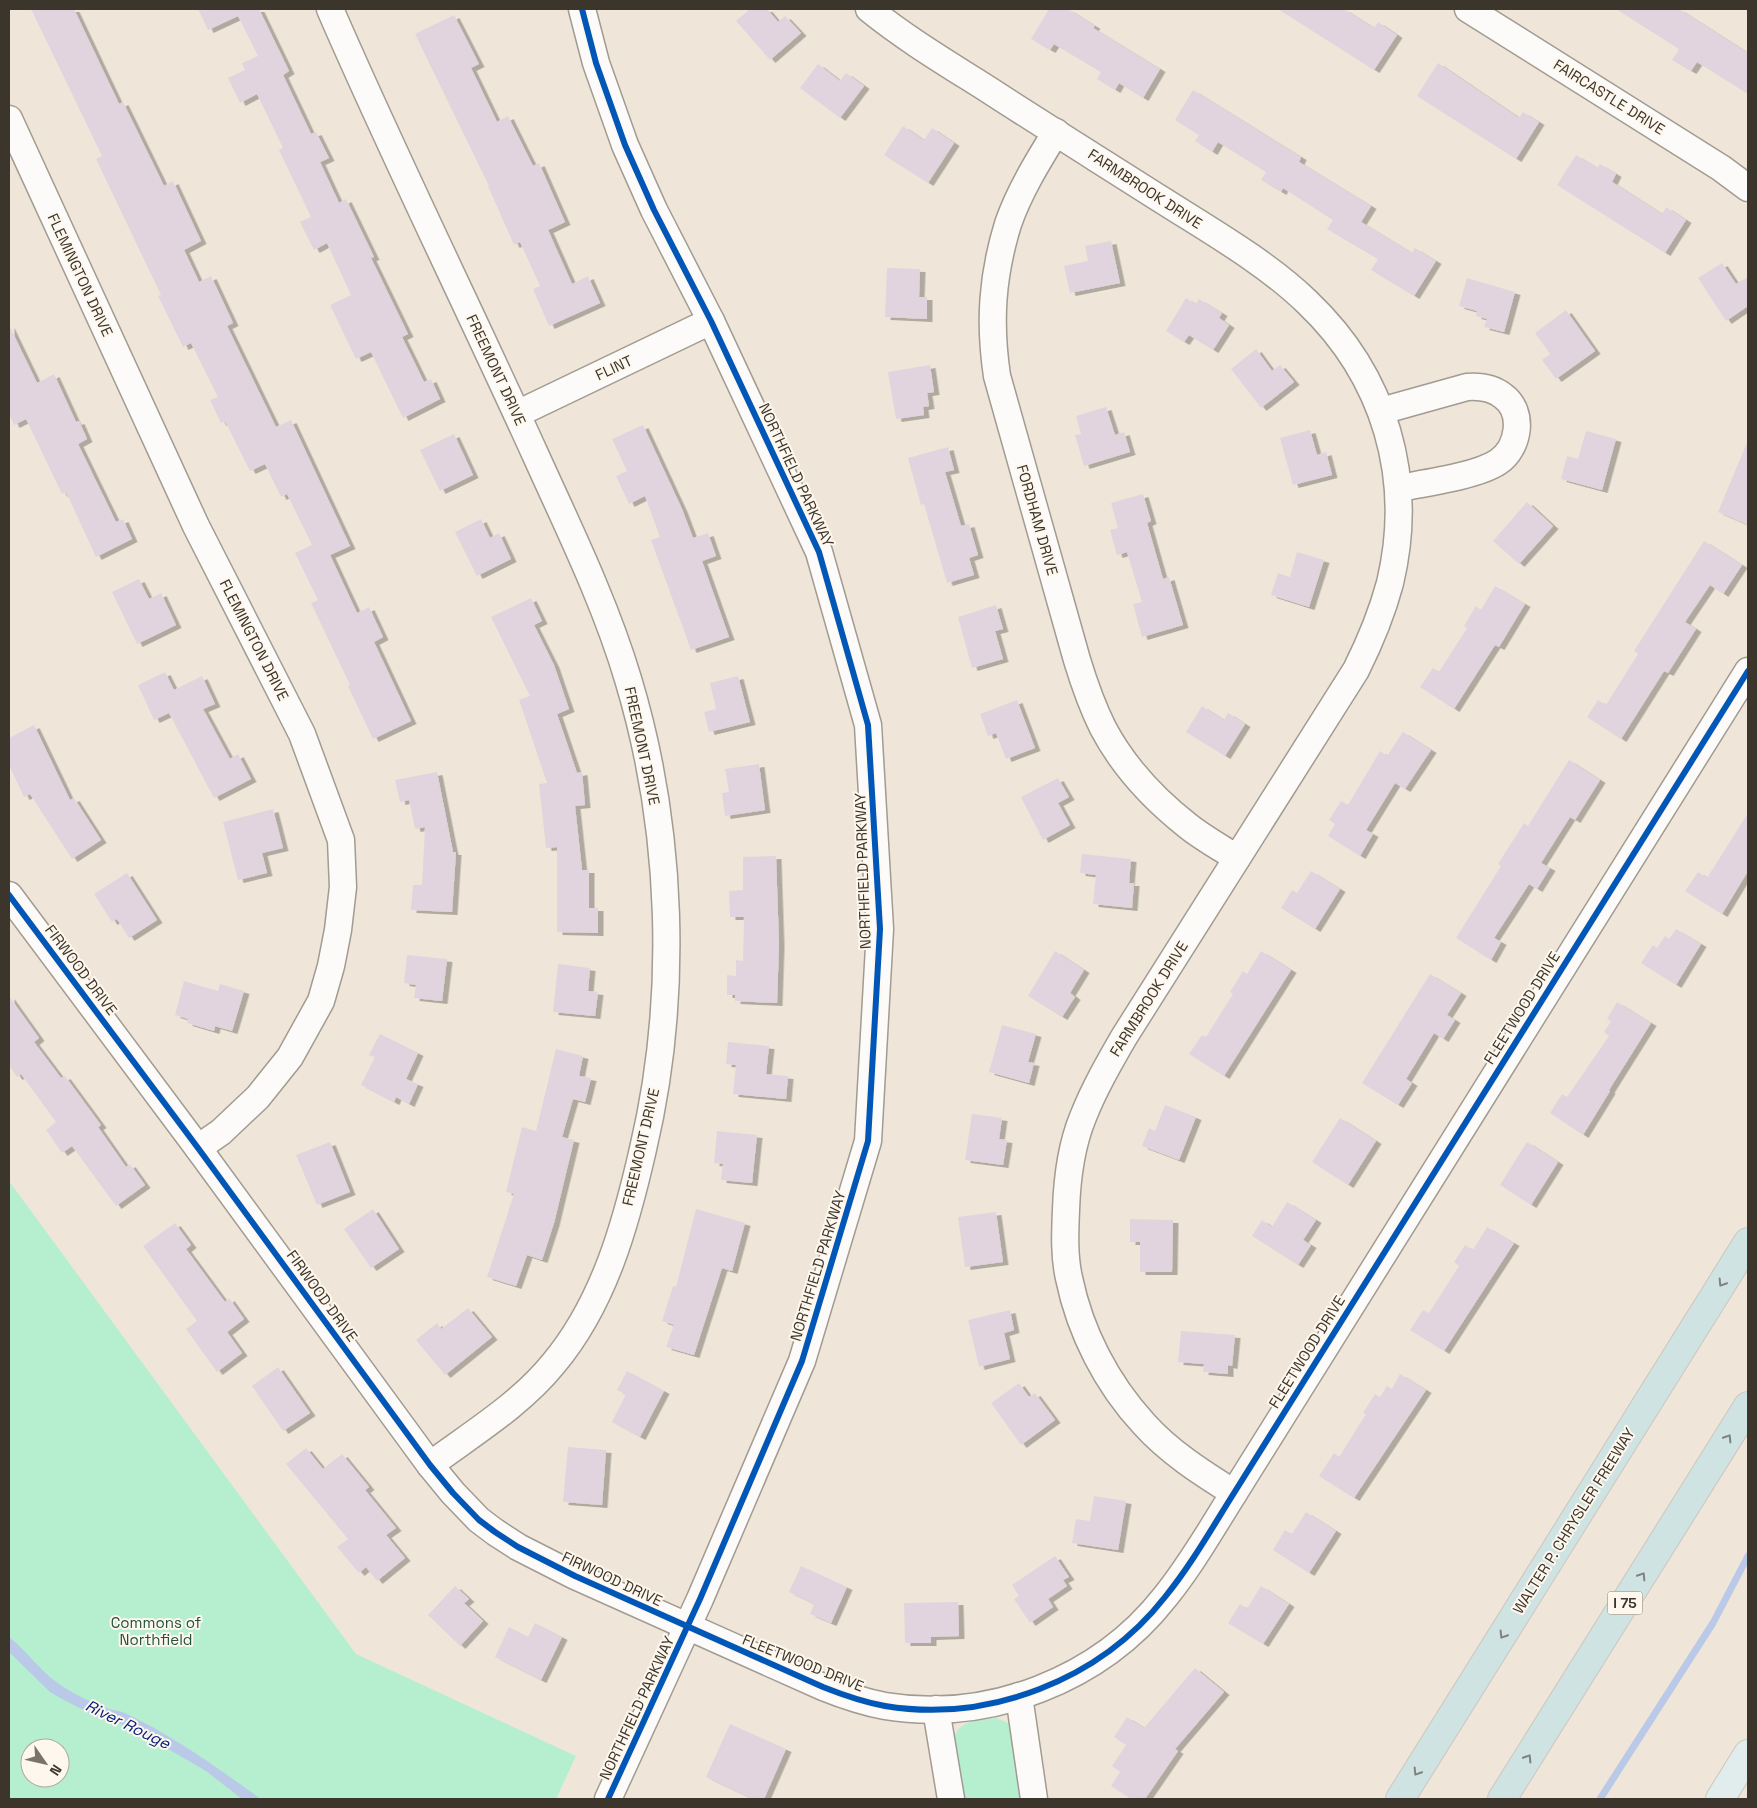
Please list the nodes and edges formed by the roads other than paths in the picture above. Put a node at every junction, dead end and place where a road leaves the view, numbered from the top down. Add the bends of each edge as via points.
1 (330, 9) edge
2 (582, 9) edge
3 (869, 9) edge
4 (1468, 9) edge
5 (9, 119) edge
6 (1056, 132) junction
7 (1748, 188) edge
8 (711, 321) junction
9 (1380, 411) junction
10 (517, 414) junction
11 (1399, 488) junction
12 (1748, 672) edge
13 (1237, 858) junction
14 (9, 895) edge
15 (198, 1148) junction
16 (1748, 1242) edge
17 (1748, 1406) edge
18 (430, 1465) junction
19 (1234, 1493) junction
20 (688, 1627) junction
21 (1019, 1696) junction
22 (936, 1709) junction
23 (1748, 1754) edge
24 (608, 1799) edge
25 (951, 1799) edge
26 (1034, 1799) edge
27 (1400, 1799) edge
28 (1502, 1799) edge
29 (1720, 1799) edge

1 - 10 street, FREEMONT DRIVE
2 - 8 street, NORTHFIELD PARKWAY via 596,63 625,144 654,210
3 - 6 street, FARMBROOK DRIVE
4 - 7 street, FAIRCASTLE DRIVE via 1722,168
5 - 15 street, FLEMINGTON DRIVE via 196,526 302,734 340,840 343,887 338,930 321,1001 290,1058 258,1098
6 - 9 street, FARMBROOK DRIVE via 1204,227 1272,273 1306,301 1336,332 1359,365
6 - 13 street, FORDHAM DRIVE via 1008,223 998,263 992,342 1000,391 1077,660 1103,728 1124,762 1168,809 1189,827
8 - 10 street, FLINT
8 - 20 street, NORTHFIELD PARKWAY via 819,552 868,725 880,929 868,1141 802,1361
9 - 11 street, FARMBROOK DRIVE via 1390,439
9 - 11 street via 1478,386 1504,396 1516,417 1514,442 1508,454 1498,462 1460,476
10 - 18 street, FREEMONT DRIVE via 608,621 638,714 663,868 664,1018 653,1100 637,1175 606,1274 588,1311 570,1344 532,1388
11 - 13 street, FARMBROOK DRIVE via 1396,554 1390,584 1370,640 1356,670
12 - 19 street, FLEETWOOD DRIVE
13 - 19 street, FARMBROOK DRIVE via 1124,1037 1082,1118 1066,1194 1065,1241 1078,1315 1110,1379 1144,1425 1168,1447
14 - 15 street, FIRWOOD DRIVE
15 - 18 street, FIRWOOD DRIVE
16 -> 27 highway, WALTER P. CHRYSLER FREEWAY
28 -> 17 highway, I 75
18 - 20 street, FIRWOOD DRIVE via 453,1493 494,1532 540,1559
19 - 21 street, FLEETWOOD DRIVE via 1182,1574 1140,1624 1090,1664 1050,1685
20 - 22 street, FLEETWOOD DRIVE via 852,1698 884,1706
20 - 24 street, NORTHFIELD PARKWAY
21 - 22 street, FLEETWOOD DRIVE via 999,1702
21 - 26 street
22 - 25 street
23 - 29 main road

